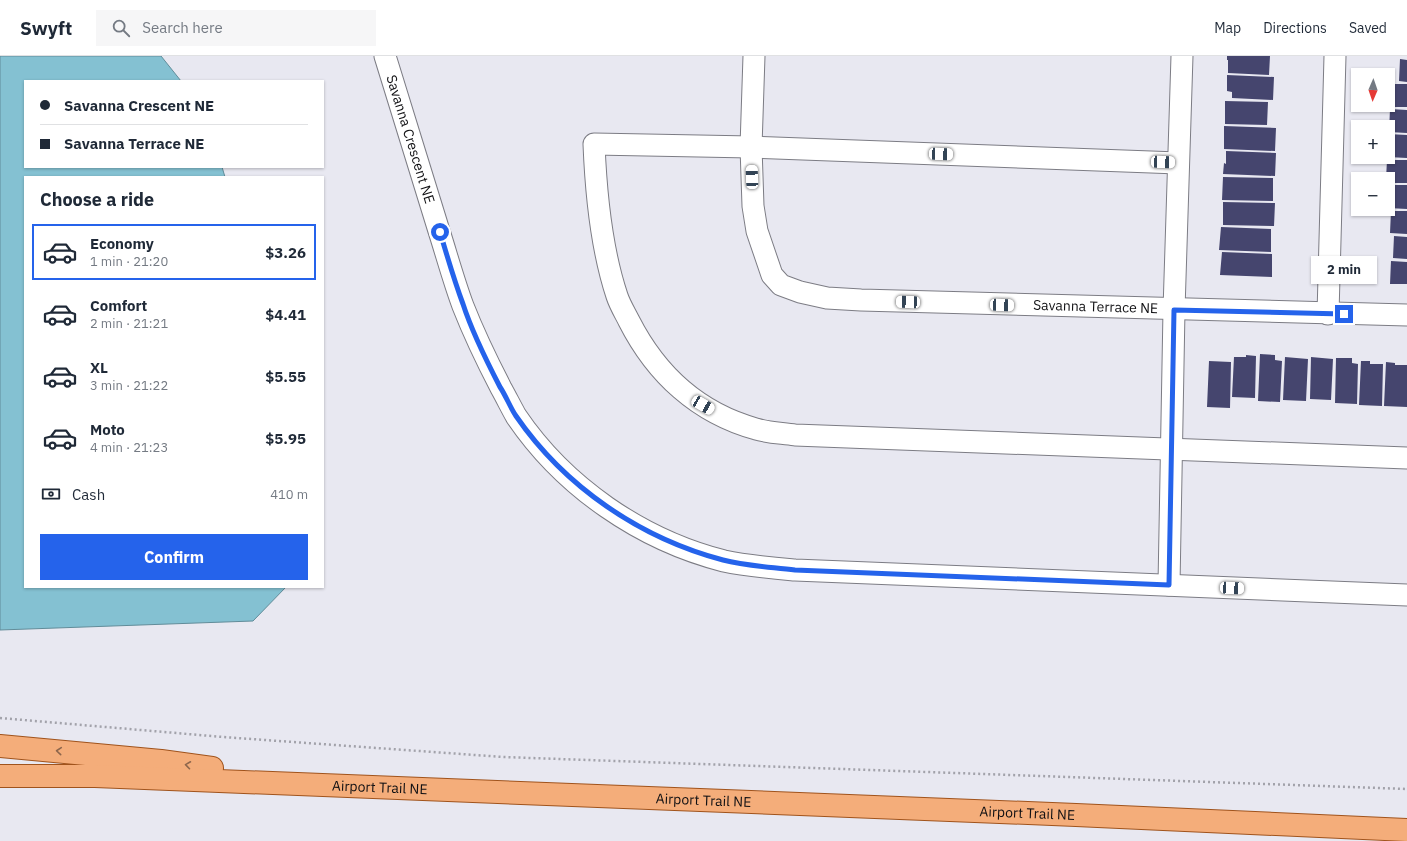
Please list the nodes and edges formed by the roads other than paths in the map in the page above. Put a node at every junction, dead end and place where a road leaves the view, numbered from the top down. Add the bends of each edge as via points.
1 (385, 56) edge
2 (754, 56) edge
3 (1182, 56) edge
4 (1335, 56) edge
5 (751, 147) junction
6 (1178, 163) junction
7 (1174, 310) junction
8 (1328, 314) junction
9 (1407, 315) edge
10 (1171, 450) junction
11 (1407, 458) edge
12 (1169, 585) junction
13 (1407, 596) edge
14 (0, 746) edge
15 (0, 776) edge
16 (338, 786) junction
17 (1407, 830) edge

1 - 12 street, Savanna Crescent NE via 463,305 490,367 516,416 544,450 568,477 604,505 664,540 725,561 759,566 795,570
2 - 5 street, Savanna Terrace NE
3 - 6 street
4 - 8 street
5 - 6 street
5 - 7 street, Savanna Terrace NE via 756,231 772,275 781,284 800,292 827,298 861,300
5 - 10 street via 594,144 599,209 617,298 637,338 663,373 692,399 726,418 751,428 795,435
6 - 7 street
7 - 8 street, Savanna Terrace NE
7 - 10 street
8 - 9 street, Savanna Terrace NE
10 - 11 street
10 - 12 street
12 - 13 street, Savanna Crescent NE
16 -> 14 main road via 161,761
15 - 16 main road, Airport Trail NE via 95,776
16 - 17 main road, Airport Trail NE

